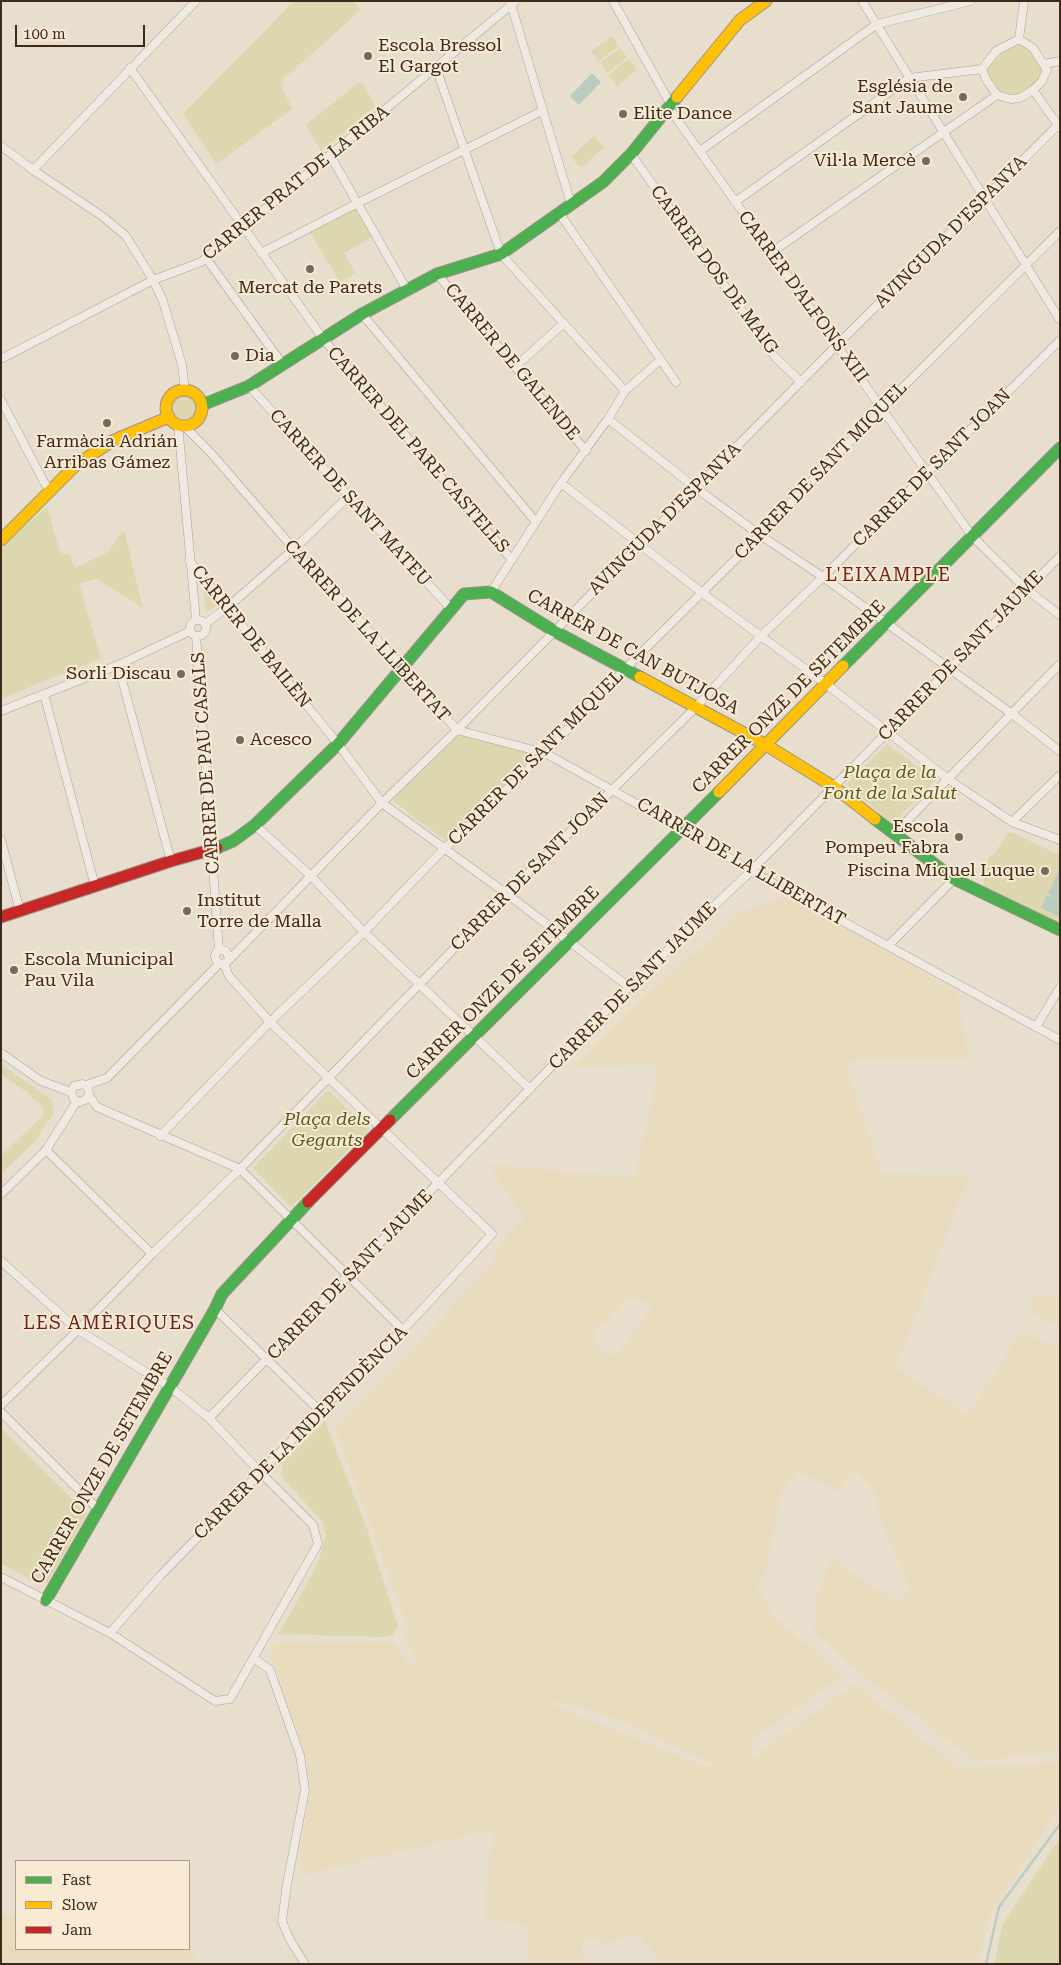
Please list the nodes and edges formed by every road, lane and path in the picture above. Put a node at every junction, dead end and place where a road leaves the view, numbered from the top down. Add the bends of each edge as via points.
1 (196, 1) edge
2 (612, 1) edge
3 (766, 1) edge
4 (862, 1) edge
5 (971, 1) edge
6 (1024, 1) edge
7 (513, 3) edge
8 (877, 24) junction
9 (1018, 39) junction
10 (1060, 61) edge
11 (1044, 64) junction
12 (130, 68) junction
13 (436, 68) junction
14 (982, 69) junction
15 (909, 78) junction
16 (1033, 90) junction
17 (997, 95) junction
18 (670, 107) junction
19 (542, 112) junction
20 (1059, 125) edge
21 (942, 132) junction
22 (1, 146) edge
23 (466, 150) junction
24 (700, 150) junction
25 (631, 154) junction
26 (330, 155) junction
27 (33, 170) junction
28 (984, 199) junction
29 (735, 202) junction
30 (358, 203) junction
31 (571, 204) junction
32 (560, 214) junction
33 (242, 227) junction
34 (1060, 231) edge
35 (772, 252) junction
36 (261, 253) junction
37 (501, 254) junction
38 (206, 258) junction
39 (1026, 266) junction
40 (437, 274) junction
41 (153, 280) junction
42 (407, 290) junction
43 (362, 314) junction
44 (1060, 320) edge
45 (564, 323) junction
46 (324, 340) junction
47 (1060, 340) edge
48 (837, 345) junction
49 (1, 359) edge
50 (659, 360) junction
51 (283, 365) junction
52 (515, 367) junction
53 (676, 382) dead end
54 (801, 382) junction
55 (249, 386) junction
56 (185, 390) junction
57 (625, 392) junction
58 (1, 400) edge
59 (202, 405) junction
60 (883, 408) junction
61 (608, 419) junction
62 (177, 422) junction
63 (1060, 448) edge
64 (586, 451) junction
65 (928, 471) junction
66 (561, 483) junction
67 (696, 488) junction
68 (52, 491) junction
69 (349, 496) junction
70 (536, 522) junction
71 (760, 535) junction
72 (972, 536) junction
73 (1, 540) edge
74 (641, 544) junction
75 (294, 549) junction
76 (1060, 556) edge
77 (189, 560) junction
78 (512, 560) junction
79 (823, 577) junction
80 (1026, 590) junction
81 (491, 592) junction
82 (701, 592) junction
83 (228, 607) junction
84 (451, 609) junction
85 (1060, 615) edge
86 (196, 620) junction
87 (887, 623) junction
88 (205, 624) junction
89 (554, 631) junction
90 (193, 633) junction
91 (761, 636) junction
92 (1060, 664) edge
93 (118, 665) junction
94 (402, 667) junction
95 (948, 669) junction
96 (624, 670) junction
97 (826, 684) junction
98 (44, 694) junction
99 (696, 707) junction
100 (1, 711) edge
101 (1012, 714) junction
102 (457, 730) junction
103 (888, 732) junction
104 (338, 744) junction
105 (766, 745) junction
106 (1060, 751) edge
107 (545, 753) junction
108 (1060, 775) edge
109 (948, 779) junction
110 (834, 786) junction
111 (612, 789) junction
112 (382, 803) junction
113 (1012, 822) junction
114 (255, 825) junction
115 (682, 829) junction
116 (894, 834) junction
117 (1, 840) edge
118 (1060, 840) edge
119 (445, 849) junction
120 (212, 850) junction
121 (171, 861) junction
122 (751, 871) junction
123 (310, 876) junction
124 (954, 879) junction
125 (95, 886) junction
126 (507, 894) junction
127 (20, 912) junction
128 (1, 917) edge
129 (1060, 930) edge
130 (364, 932) junction
131 (568, 941) junction
132 (889, 945) junction
133 (219, 950) junction
134 (224, 962) junction
135 (420, 984) junction
136 (629, 987) junction
137 (1060, 987) edge
138 (270, 1022) junction
139 (1036, 1027) junction
140 (473, 1036) junction
141 (1060, 1040) edge
142 (1, 1053) edge
143 (330, 1078) junction
144 (86, 1085) junction
145 (530, 1089) junction
146 (71, 1092) junction
147 (89, 1095) junction
148 (77, 1101) junction
149 (382, 1128) junction
150 (160, 1136) junction
151 (46, 1150) junction
152 (240, 1169) junction
153 (439, 1183) junction
154 (1, 1194) edge
155 (290, 1220) junction
156 (152, 1254) junction
157 (1, 1261) edge
158 (346, 1276) junction
159 (215, 1309) junction
160 (78, 1330) junction
161 (403, 1330) junction
162 (266, 1360) junction
163 (170, 1387) junction
164 (1, 1405) edge
165 (320, 1411) junction
166 (1, 1412) edge
167 (209, 1418) junction
168 (261, 1473) junction
169 (98, 1509) junction
170 (1, 1576) edge
171 (46, 1600) junction
172 (110, 1633) junction
173 (254, 1658) junction
174 (305, 1964) edge

1 - 12 street
2 - 18 street, CARRER D'ALFONS XIII
3 - 18 street via 740,20
4 - 8 street
5 - 8 street
6 - 9 street
7 - 13 street, CARRER PRAT DE LA RIBA
7 - 19 street
8 - 15 street
8 - 24 street
9 - 11 street via 1033,48
9 - 14 street via 996,51
10 - 11 street
11 - 16 street via 1047,70
12 - 27 street
12 - 33 street, CARRER DEL PARE CASTELLS
13 - 23 street
13 - 26 street, CARRER PRAT DE LA RIBA
14 - 15 street
14 - 17 street
15 - 21 street
15 - 29 street
16 - 17 street via 1020,98
16 - 20 street
17 - 21 street
18 - 24 street, CARRER D'ALFONS XIII
18 - 25 street
19 - 23 street
19 - 31 street
20 - 28 street, AVINGUDA D'ESPANYA
21 - 28 street
21 - 35 street
22 - 27 street
23 - 30 street
23 - 37 street
24 - 29 street, CARRER D'ALFONS XIII
25 - 31 street via 603,182
25 - 54 street, CARRER DOS DE MAIG via 775,357
26 - 30 street
26 - 33 street, CARRER PRAT DE LA RIBA
27 - 41 street via 94,210 126,236
28 - 39 street
28 - 48 street, AVINGUDA D'ESPANYA
29 - 35 street, CARRER D'ALFONS XIII
30 - 36 street
30 - 42 street
31 - 32 street
32 - 37 street
32 - 50 street
33 - 36 street, CARRER DEL PARE CASTELLS
33 - 38 street, CARRER PRAT DE LA RIBA
34 - 39 street, CARRER DE SANT MIQUEL
35 - 48 street, CARRER D'ALFONS XIII
36 - 46 street, CARRER DEL PARE CASTELLS
37 - 40 street
37 - 45 street
38 - 41 street, CARRER PRAT DE LA RIBA
38 - 51 street
39 - 44 street
39 - 60 street, CARRER DE SANT MIQUEL
40 - 42 street
40 - 52 street, CARRER DE GALENDE
41 - 49 street, CARRER PRAT DE LA RIBA
41 - 56 street via 182,364
42 - 43 street
43 - 46 street
43 - 70 street
45 - 52 street
45 - 57 street
46 - 51 street
46 - 78 street, CARRER DEL PARE CASTELLS
47 - 65 street, CARRER DE SANT JOAN
48 - 54 street, AVINGUDA D'ESPANYA
48 - 60 street, CARRER D'ALFONS XIII
50 - 53 street
50 - 57 street
51 - 55 street
52 - 64 street, CARRER DE GALENDE
54 - 67 street, AVINGUDA D'ESPANYA
55 - 59 street
55 - 69 street, CARRER DE SANT MATEU
56 - 59 street via 196,394
56 - 62 street via 169,399 167,411
57 - 61 street
58 - 68 street via 44,484
59 - 62 street via 196,422
60 - 65 street, CARRER D'ALFONS XIII
60 - 71 street, CARRER DE SANT MIQUEL
61 - 64 street
61 - 67 street
62 - 68 street via 112,442 76,465
62 - 75 street, CARRER DE LA LLIBERTAT via 211,453
62 - 77 street
63 - 72 street, CARRER ONZE DE SETEMBRE
64 - 66 street
65 - 72 street, CARRER D'ALFONS XIII
65 - 79 street, CARRER DE SANT JOAN
66 - 70 street
66 - 74 street
67 - 71 street
67 - 74 street, AVINGUDA D'ESPANYA
68 - 73 street
69 - 75 street
69 - 84 street, CARRER DE SANT MATEU
70 - 78 street
71 - 79 street
71 - 82 street, CARRER DE SANT MIQUEL
72 - 80 street, CARRER D'ALFONS XIII
72 - 87 street, CARRER ONZE DE SETEMBRE
74 - 82 street
74 - 89 street, AVINGUDA D'ESPANYA
75 - 83 street
75 - 94 street, CARRER DE LA LLIBERTAT
76 - 80 street, CARRER DE SANT JAUME
77 - 83 street, CARRER DE BAILÈN
77 - 86 street
78 - 81 street
79 - 87 street
79 - 91 street, CARRER DE SANT JOAN
80 - 85 street, CARRER D'ALFONS XIII
80 - 95 street, CARRER DE SANT JAUME
81 - 84 street via 464,594
81 - 89 street, CARRER DE CAN BUTJOSA
82 - 91 street
82 - 96 street, CARRER DE SANT MIQUEL
83 - 88 street
83 - 104 street, CARRER DE BAILÈN
84 - 94 street
86 - 88 street
86 - 90 street via 190,625
87 - 95 street
87 - 97 street, CARRER ONZE DE SETEMBRE
88 - 90 street via 206,632 202,635
89 - 96 street, CARRER DE CAN BUTJOSA
89 - 102 street, AVINGUDA D'ESPANYA
90 - 93 street
90 - 120 street, CARRER DE PAU CASALS
91 - 97 street
91 - 99 street, CARRER DE SANT JOAN
92 - 101 street
93 - 98 street
93 - 121 street
94 - 102 street, CARRER DE LA LLIBERTAT
94 - 104 street
95 - 101 street
95 - 103 street, CARRER DE SANT JAUME
96 - 99 street, CARRER DE CAN BUTJOSA
96 - 107 street, CARRER DE SANT MIQUEL
97 - 103 street
97 - 105 street, CARRER ONZE DE SETEMBRE
98 - 100 street
98 - 125 street
99 - 105 street, CARRER DE CAN BUTJOSA
99 - 111 street, CARRER DE SANT JOAN
101 - 106 street
101 - 109 street
102 - 107 street, CARRER DE LA LLIBERTAT
102 - 112 street, AVINGUDA D'ESPANYA
103 - 109 street
103 - 110 street, CARRER DE SANT JAUME
104 - 112 street, CARRER DE BAILÈN
104 - 114 street
105 - 110 street, CARRER DE CAN BUTJOSA
105 - 115 street, CARRER ONZE DE SETEMBRE
107 - 111 street, CARRER DE LA LLIBERTAT
107 - 119 street, CARRER DE SANT MIQUEL
108 - 113 street
109 - 113 street
109 - 116 street
110 - 116 street, CARRER DE CAN BUTJOSA
110 - 122 street, CARRER DE SANT JAUME
111 - 115 street, CARRER DE LA LLIBERTAT
111 - 126 street, CARRER DE SANT JOAN
112 - 119 street, CARRER DE BAILÈN
112 - 123 street, AVINGUDA D'ESPANYA
113 - 118 street
114 - 120 street via 234,841
114 - 123 street
115 - 122 street, CARRER DE LA LLIBERTAT
115 - 131 street, CARRER ONZE DE SETEMBRE
116 - 124 street, CARRER DE CAN BUTJOSA
117 - 127 street
119 - 126 street, CARRER DE BAILÈN
119 - 130 street, CARRER DE SANT MIQUEL
120 - 121 street
120 - 133 street, CARRER DE PAU CASALS
121 - 125 street
122 - 132 street, CARRER DE LA LLIBERTAT
122 - 136 street, CARRER DE SANT JAUME
123 - 130 street
123 - 134 street, AVINGUDA D'ESPANYA
124 - 129 street, CARRER DE CAN BUTJOSA
124 - 132 street
125 - 127 street
126 - 131 street, CARRER DE BAILÈN
126 - 135 street, CARRER DE SANT JOAN
127 - 128 street
130 - 135 street
130 - 138 street, CARRER DE SANT MIQUEL
131 - 136 street, CARRER DE BAILÈN
131 - 140 street, CARRER ONZE DE SETEMBRE
132 - 139 street, CARRER DE LA LLIBERTAT
133 - 134 street via 226,952
133 - 134 street, CARRER DE PAU CASALS via 214,958
134 - 138 street via 229,976
134 - 144 street, AVINGUDA D'ESPANYA via 107,1078
135 - 140 street
135 - 143 street, CARRER DE SANT JOAN
136 - 145 street, CARRER DE SANT JAUME
137 - 139 street
138 - 143 street
138 - 150 street, CARRER DE SANT MIQUEL
139 - 141 street, CARRER DE LA LLIBERTAT
140 - 145 street
140 - 149 street, CARRER ONZE DE SETEMBRE
142 - 146 street via 41,1081
143 - 149 street
143 - 152 street, CARRER DE SANT JOAN
144 - 146 street via 76,1084
144 - 147 street
145 - 153 street, CARRER DE SANT JAUME
146 - 148 street
147 - 148 street via 86,1100
147 - 150 street via 97,1107
148 - 151 street
149 - 153 street
149 - 155 street, CARRER ONZE DE SETEMBRE
150 - 152 street
151 - 154 street
151 - 156 street
152 - 155 street
152 - 156 street, CARRER DE SANT JOAN
153 - 158 street, CARRER DE SANT JAUME
153 - 161 street, CARRER DE LA INDEPENDÈNCIA via 492,1234
155 - 158 street
155 - 159 street, CARRER ONZE DE SETEMBRE via 222,1294
156 - 160 street, CARRER DE SANT JOAN
157 - 160 street
158 - 161 street
158 - 162 street, CARRER DE SANT JAUME
159 - 162 street
159 - 163 street, CARRER ONZE DE SETEMBRE
160 - 163 street
160 - 164 street, CARRER DE SANT JOAN
161 - 165 street, CARRER DE LA INDEPENDÈNCIA
162 - 165 street
162 - 167 street, CARRER DE SANT JAUME
163 - 167 street
163 - 169 street, CARRER ONZE DE SETEMBRE
165 - 168 street, CARRER DE LA INDEPENDÈNCIA
166 - 169 street
167 - 168 street
168 - 172 street, CARRER DE LA INDEPENDÈNCIA via 160,1576
168 - 173 street via 313,1525 318,1544
169 - 171 street, CARRER ONZE DE SETEMBRE
170 - 171 street
171 - 172 street
172 - 173 street via 215,1701 230,1699
173 - 174 street via 270,1670 300,1755 305,1790 282,1920

